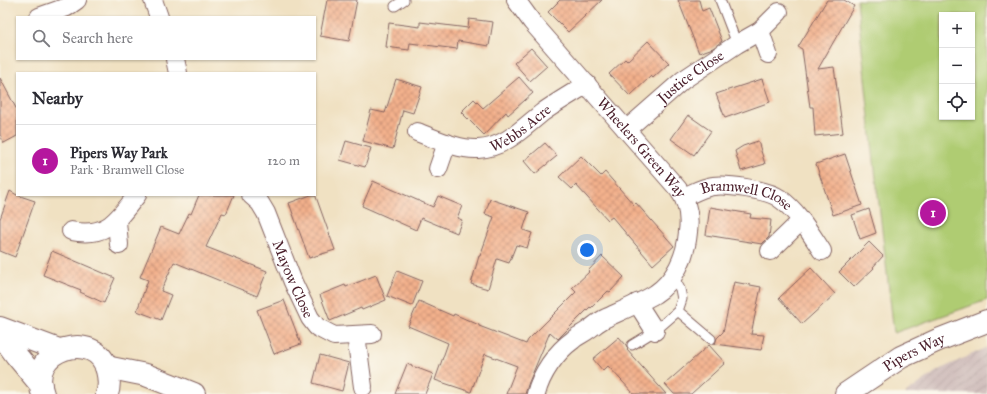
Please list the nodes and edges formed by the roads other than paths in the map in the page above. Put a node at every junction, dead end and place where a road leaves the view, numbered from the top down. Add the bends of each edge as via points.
1 (77, 0) edge
2 (153, 0) edge
3 (404, 0) edge
4 (516, 0) edge
5 (720, 0) edge
6 (395, 6) dead end
7 (779, 12) dead end
8 (42, 16) edge
9 (159, 16) edge
10 (760, 31) junction
11 (737, 44) junction
12 (768, 54) dead end
13 (175, 60) edge
14 (178, 72) edge
15 (588, 84) junction
16 (626, 130) junction
17 (417, 132) dead end
18 (447, 143) junction
19 (438, 169) dead end
20 (136, 196) edge
21 (252, 196) edge
22 (684, 197) junction
23 (117, 221) junction
24 (801, 221) junction
25 (71, 231) dead end
26 (119, 246) dead end
27 (770, 252) dead end
28 (822, 252) dead end
29 (673, 276) junction
30 (637, 303) junction
31 (678, 311) junction
32 (987, 321) edge
33 (0, 328) edge
34 (655, 332) junction
35 (0, 333) edge
36 (711, 339) dead end
37 (632, 345) dead end
38 (59, 350) junction
39 (106, 367) junction
40 (363, 387) dead end
41 (42, 389) edge
42 (107, 394) edge
43 (194, 394) edge
44 (536, 394) edge
45 (846, 394) edge

1 - 8 street via 67,7
2 - 9 street
3 - 6 lane
4 - 15 street, Wheelers Green Way via 532,22
5 - 11 lane
7 - 10 street, Justice Close
10 - 11 street, Justice Close
10 - 12 street
11 - 16 street, Justice Close via 683,80
13 - 14 street
15 - 16 street, Wheelers Green Way
15 - 18 street, Webbs Acre via 501,144 477,150
16 - 22 street, Wheelers Green Way
17 - 18 street, Webbs Acre
18 - 19 street
20 - 23 street
21 - 40 street, Mayow Close via 266,213 310,318 318,327 334,336 364,335
22 - 24 street, Bramwell Close via 712,186 727,185 766,193 778,197
22 - 29 street, Wheelers Green Way via 688,218 687,241 678,269
23 - 25 street via 94,232 83,234
23 - 26 street
24 - 27 street, Bramwell Close
24 - 28 street, Bramwell Close
29 - 30 street, Wheelers Green Way via 655,294
29 - 31 lane via 682,299
30 - 34 street
30 - 44 street, Wheelers Green Way via 604,319 560,351 550,363
31 - 34 lane
31 - 36 lane
32 - 45 street, Pipers Way via 901,357
33 - 38 street
34 - 37 lane
35 - 41 street
38 - 39 street via 81,347 100,357
38 - 41 street via 43,368 40,379
39 - 42 street via 109,378
39 - 43 street via 146,375

